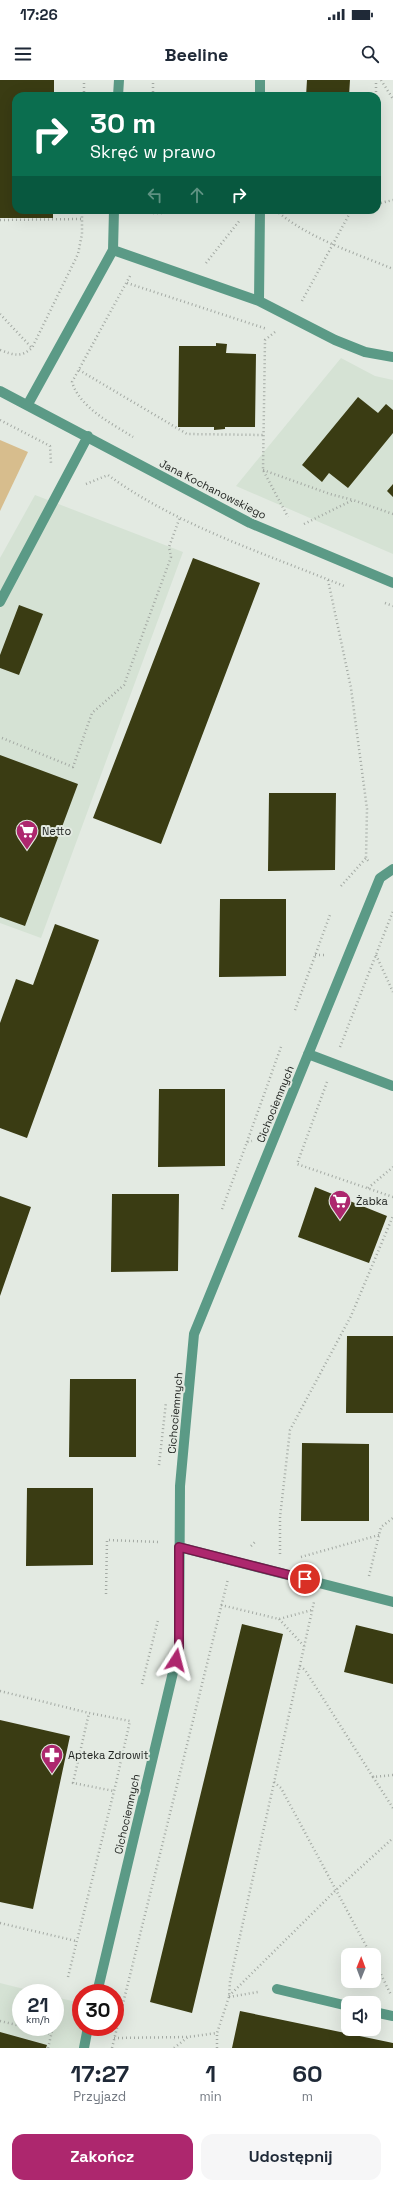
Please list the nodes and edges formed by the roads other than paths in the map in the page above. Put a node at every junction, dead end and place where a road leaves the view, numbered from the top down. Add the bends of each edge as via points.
1 (119, 80) edge
2 (260, 80) edge
3 (118, 92) edge
4 (260, 92) edge
5 (114, 214) edge
6 (260, 214) edge
7 (113, 250) junction
8 (259, 301) junction
9 (393, 358) edge
10 (0, 391) edge
11 (28, 404) junction
12 (88, 436) junction
13 (393, 583) edge
14 (0, 602) edge
15 (393, 869) edge
16 (308, 1054) junction
17 (393, 1086) edge
18 (179, 1547) junction
19 (393, 1602) edge
20 (98, 1984) edge
21 (277, 1989) road end
22 (341, 2004) edge
23 (381, 2013) edge
24 (393, 2016) edge
25 (86, 2036) edge
26 (84, 2048) edge

1 - 3 street
2 - 4 street
5 - 7 street
6 - 8 street
7 - 8 street
7 - 11 street
8 - 9 street via 335,340 365,352
10 - 11 street, Jana Kochanowskiego
11 - 12 street, Jana Kochanowskiego
12 - 13 street, Jana Kochanowskiego via 250,523
12 - 14 street
15 - 16 street, Cichociemnych via 380,878
16 - 17 street
16 - 18 street, Cichociemnych via 194,1334 180,1486
18 - 19 street
18 - 20 street, Cichociemnych via 179,1647
21 - 22 street
23 - 24 street
25 - 26 street

